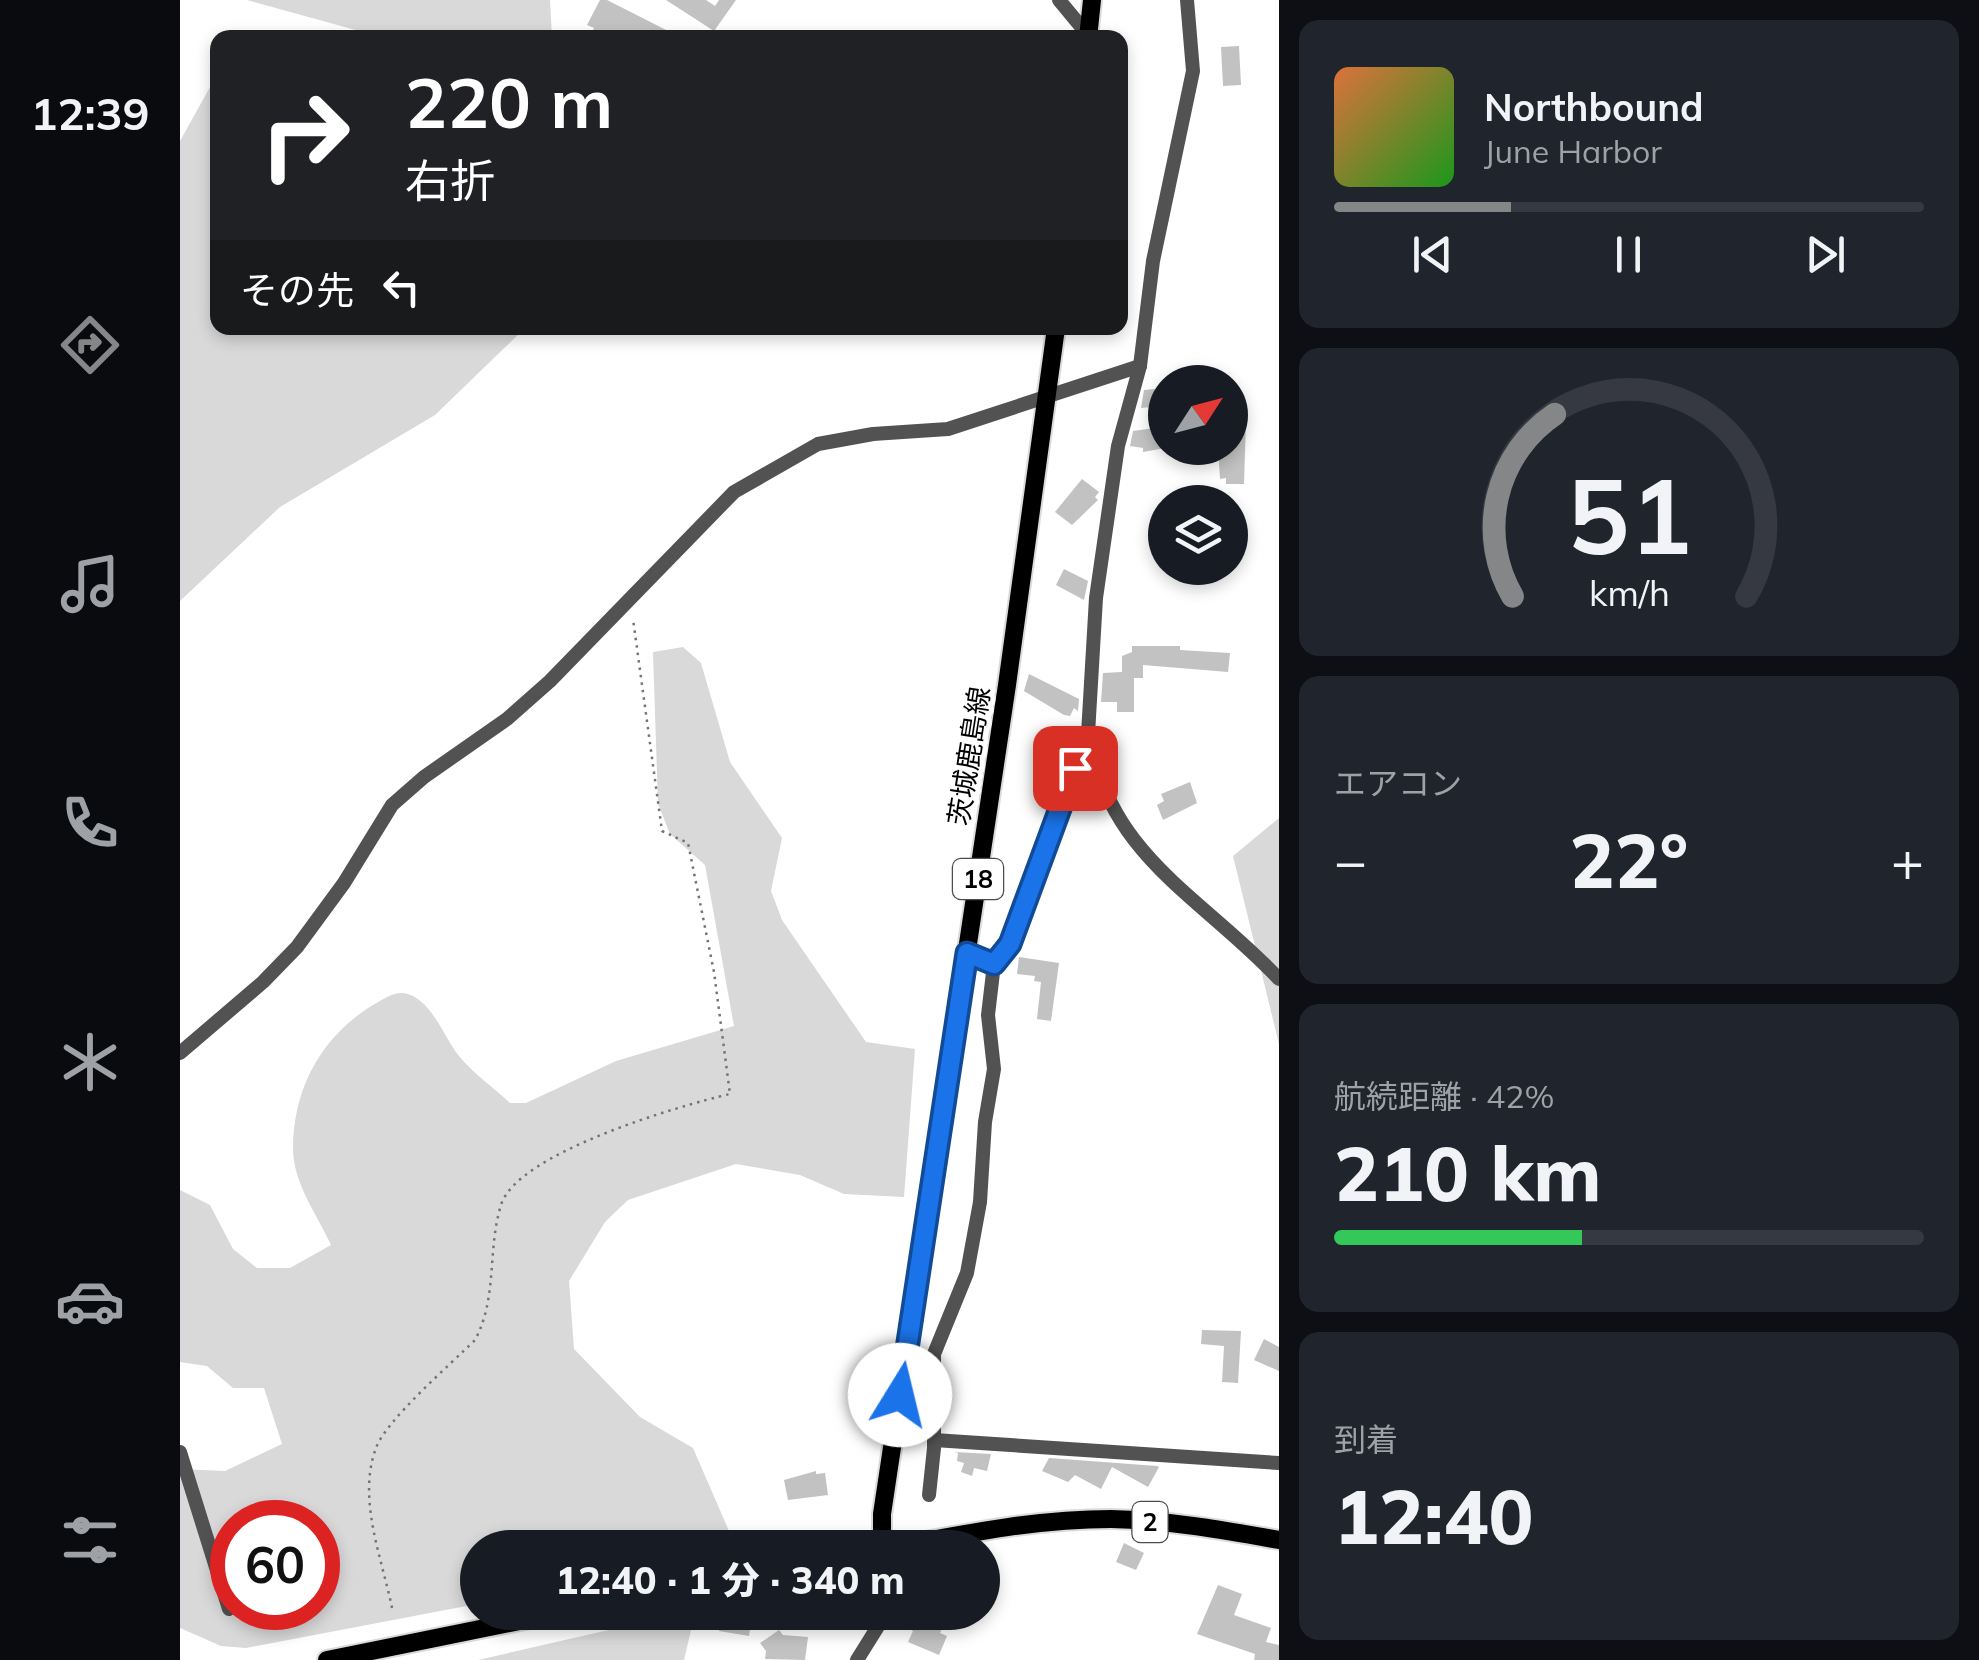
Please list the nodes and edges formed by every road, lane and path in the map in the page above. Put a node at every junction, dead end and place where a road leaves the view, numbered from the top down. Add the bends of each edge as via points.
1 (1059, 0) edge
2 (1092, 0) edge
3 (1188, 0) edge
4 (1083, 30) edge
5 (1089, 30) edge
6 (1055, 335) edge
7 (1140, 366) junction
8 (1049, 394) junction
9 (630, 599) junction
10 (1088, 734) junction
11 (967, 953) junction
12 (994, 964) junction
13 (1279, 978) edge
14 (180, 1053) edge
15 (905, 1360) junction
16 (934, 1366) junction
17 (934, 1440) junction
18 (180, 1452) edge
19 (1279, 1463) edge
20 (929, 1495) dead end
21 (888, 1530) edge
22 (987, 1530) edge
23 (1279, 1540) edge
24 (210, 1548) edge
25 (392, 1608) dead end
26 (475, 1630) edge
27 (876, 1630) edge
28 (327, 1660) edge
29 (857, 1660) edge

1 - 4 street
2 - 5 main road
3 - 7 street via 1194,71 1153,261
6 - 8 main road, 茨城鹿島線 / 18
7 - 8 street
7 - 10 street via 1118,446 1096,598
8 - 9 street via 948,428 818,444 734,492
8 - 11 main road, 茨城鹿島線 / 18
9 - 14 street via 508,718 392,805 297,947
9 - 25 path via 662,831 688,842 730,1094 667,1108 564,1152 532,1167 506,1192 482,1326 376,1445 372,1511
10 - 12 street via 1016,934
10 - 13 street via 1109,806 1137,847
11 - 12 street
11 - 15 main road, 茨城鹿島線 / 18
12 - 16 street via 988,1015 994,1069 980,1202 968,1274
15 - 16 street
15 - 21 main road, 茨城鹿島線 / 18 via 882,1514
16 - 17 street
17 - 19 street
17 - 20 street
18 - 24 street
22 - 23 main road, 2 via 1115,1520
26 - 28 main road
27 - 29 street

